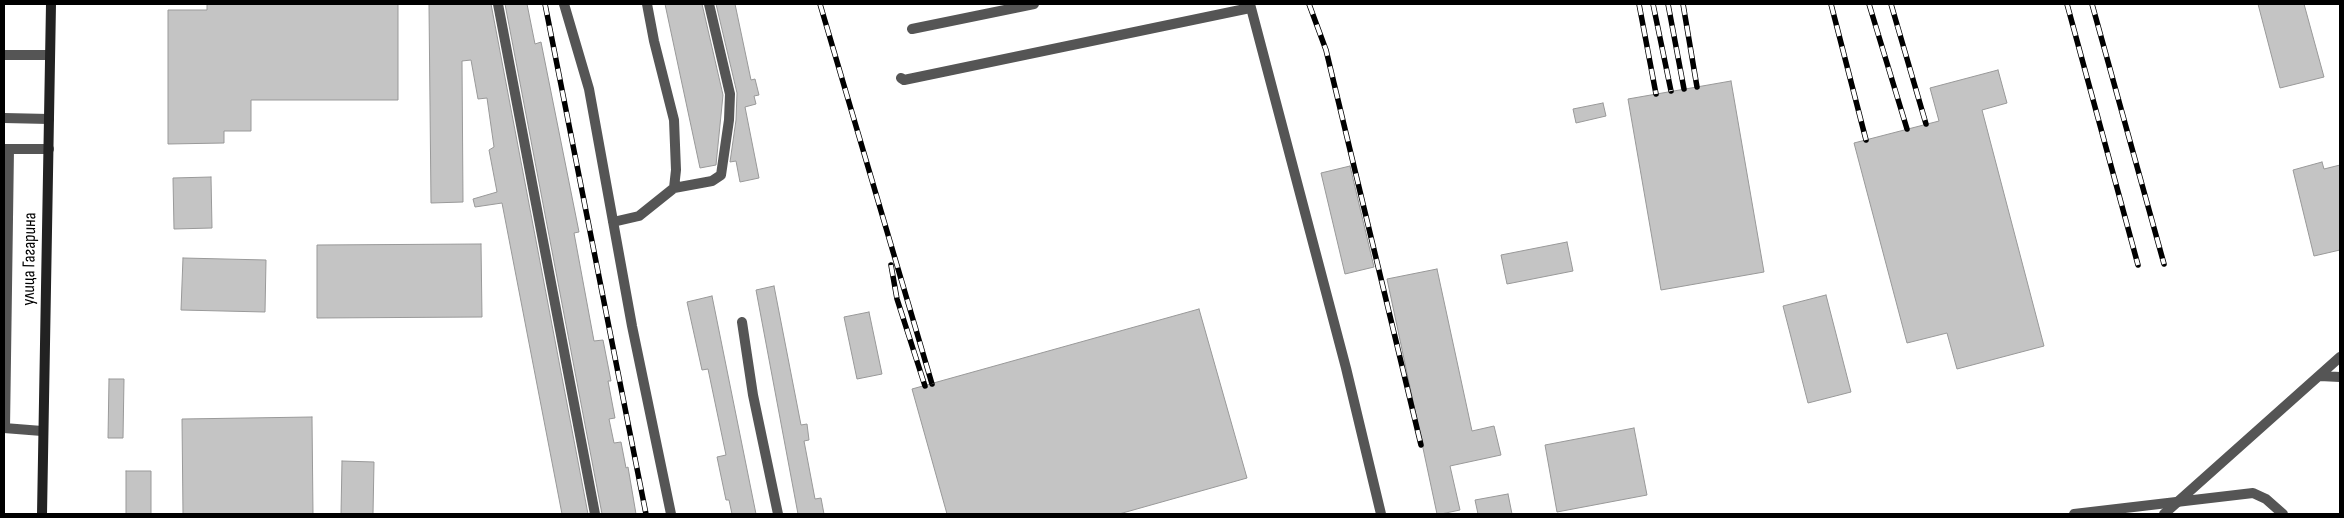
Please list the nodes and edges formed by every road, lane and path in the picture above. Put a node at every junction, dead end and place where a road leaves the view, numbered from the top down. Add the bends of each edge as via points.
1 (51, 4) edge
2 (498, 4) edge
3 (564, 4) edge
4 (648, 4) edge
5 (709, 4) edge
6 (1034, 4) edge
7 (1250, 6) edge
8 (912, 29) dead end
9 (4, 55) edge
10 (50, 55) junction
11 (900, 78) dead end
12 (4, 118) edge
13 (49, 119) junction
14 (6, 149) edge
15 (49, 149) junction
16 (674, 188) junction
17 (613, 222) junction
18 (742, 322) dead end
19 (2340, 357) edge
20 (2320, 376) junction
21 (2340, 377) edge
22 (4, 428) edge
23 (42, 431) junction
24 (2174, 504) junction
25 (42, 514) edge
26 (595, 514) edge
27 (671, 514) edge
28 (778, 514) edge
29 (1381, 514) edge
30 (2074, 514) edge
31 (2164, 514) edge
32 (2283, 514) edge

1 - 10 main road, улица Гагарина
2 - 26 street
3 - 17 street via 589,89
4 - 16 street via 674,120
5 - 16 street via 730,94 721,174 712,180
6 - 8 street
7 - 11 street via 904,80
7 - 29 street via 1303,200
9 - 10 street
10 - 13 main road, улица Гагарина
12 - 13 street
13 - 15 main road, улица Гагарина
14 - 15 street
14 - 22 street
15 - 23 main road, улица Гагарина
16 - 17 street via 639,216
17 - 27 street
18 - 28 street via 753,395
19 - 20 street
20 - 21 street
20 - 24 street
22 - 23 street
23 - 25 main road, улица Гагарина
24 - 30 street
24 - 31 street
24 - 32 street via 2253,493 2266,499

